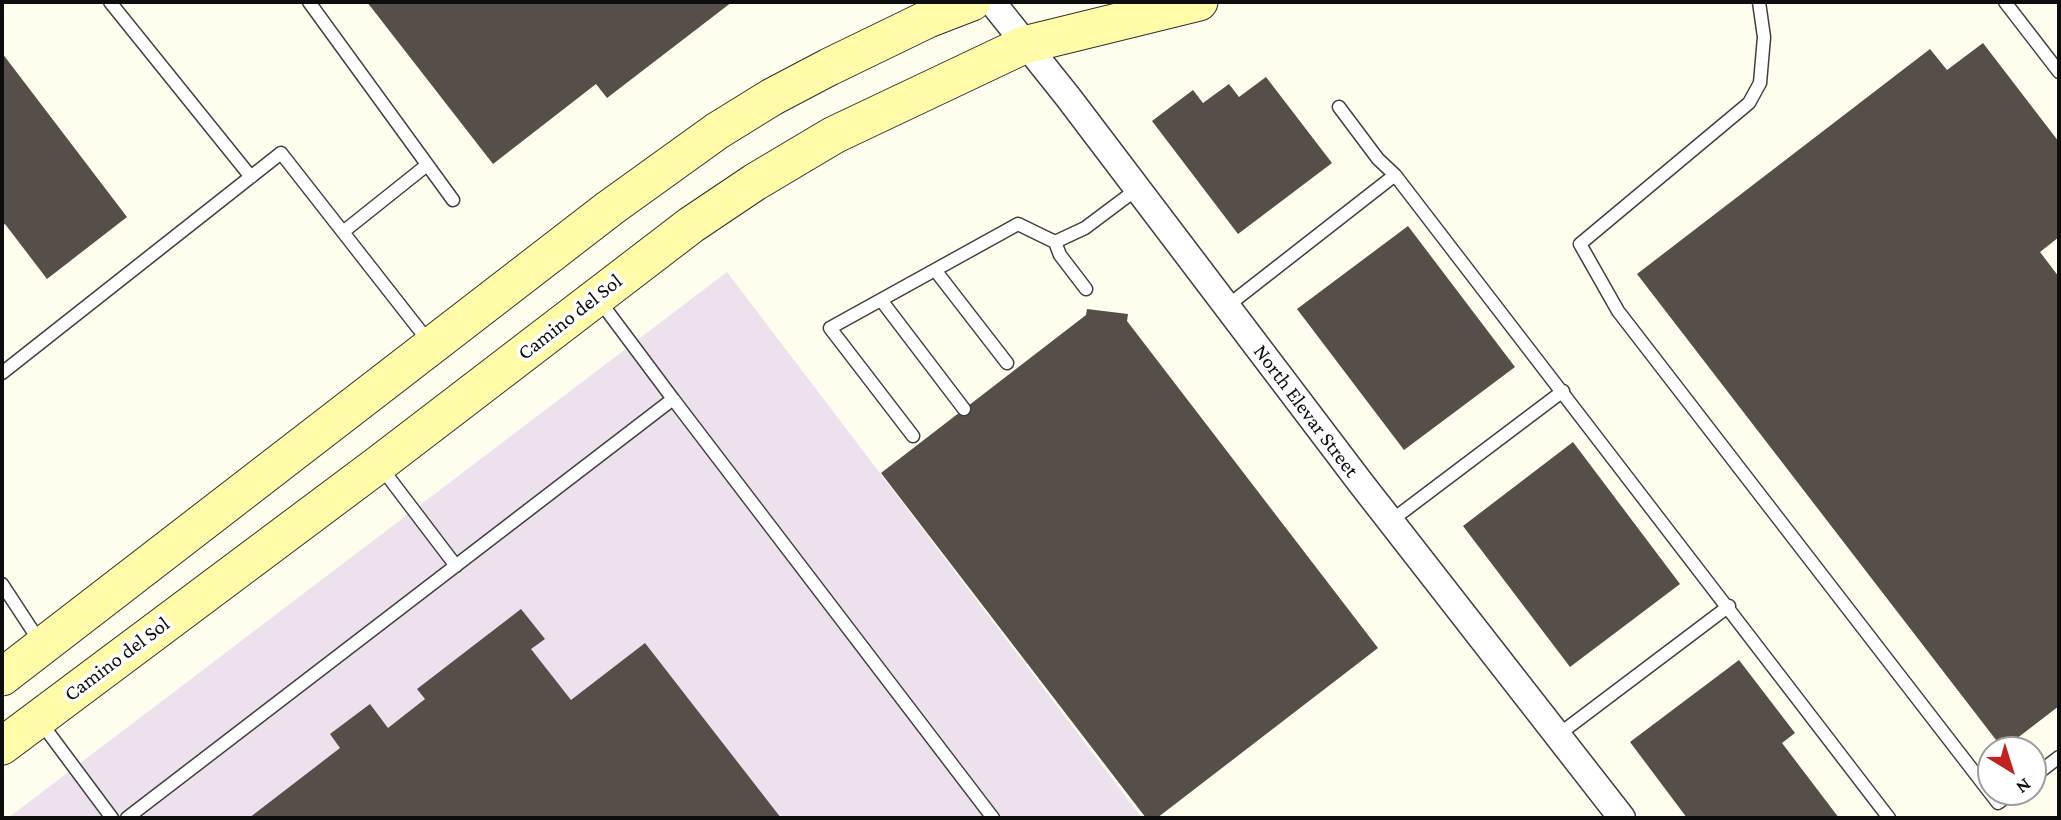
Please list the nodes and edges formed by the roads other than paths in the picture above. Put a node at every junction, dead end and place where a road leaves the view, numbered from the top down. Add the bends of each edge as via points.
1 (110, 2) edge
2 (309, 2) edge
3 (972, 2) edge
4 (992, 2) edge
5 (1199, 2) edge
6 (1759, 2) edge
7 (2005, 2) edge
8 (1024, 45) junction
9 (2059, 72) edge
10 (1339, 107) dead end
11 (427, 165) junction
12 (1395, 175) junction
13 (251, 177) junction
14 (1137, 189) junction
15 (453, 200) dead end
16 (343, 232) junction
17 (1055, 242) junction
18 (935, 270) junction
19 (1086, 289) dead end
20 (597, 297) junction
21 (881, 300) junction
22 (1226, 307) junction
23 (431, 345) junction
24 (1007, 363) dead end
25 (2, 373) edge
26 (1563, 391) junction
27 (673, 398) junction
28 (964, 409) dead end
29 (914, 436) dead end
30 (379, 464) junction
31 (1392, 520) junction
32 (456, 566) junction
33 (2, 584) edge
34 (1729, 607) junction
35 (42, 645) junction
36 (2, 677) edge
37 (76, 689) junction
38 (38, 719) junction
39 (1558, 735) junction
40 (2, 746) edge
41 (1977, 776) edge
42 (112, 818) edge
43 (127, 818) edge
44 (993, 818) edge
45 (1622, 818) edge
46 (1889, 818) edge

1 - 13 lane
2 - 11 lane
3 - 23 street via 829,67 717,131
4 - 8 street, North Elevar Street
5 - 8 street, Camino del Sol
6 - 41 lane via 1764,37 1760,83 1749,103 1580,244 1618,311
7 - 9 lane
8 - 14 street, North Elevar Street
8 - 20 street, Camino del Sol via 895,104 766,175
10 - 12 lane
11 - 15 lane
11 - 16 lane
12 - 22 lane
12 - 26 lane
13 - 16 lane via 281,153
13 - 25 lane
14 - 17 lane via 1085,228
14 - 22 street, North Elevar Street
16 - 23 lane
17 - 18 lane via 1018,224
17 - 19 lane via 1060,256
18 - 21 lane
18 - 24 lane
20 - 27 lane
20 - 30 street, Camino del Sol
21 - 28 lane
21 - 29 lane via 830,328
22 - 31 street, North Elevar Street
23 - 35 street
26 - 31 lane
26 - 34 lane
27 - 32 lane
27 - 44 lane
30 - 32 lane
30 - 37 street, Camino del Sol
31 - 39 street, North Elevar Street
32 - 43 lane
33 - 35 lane
34 - 39 lane
34 - 46 lane
35 - 36 street
35 - 37 street
37 - 38 street, Camino del Sol
38 - 40 street, Camino del Sol
38 - 42 lane
39 - 45 street, North Elevar Street

